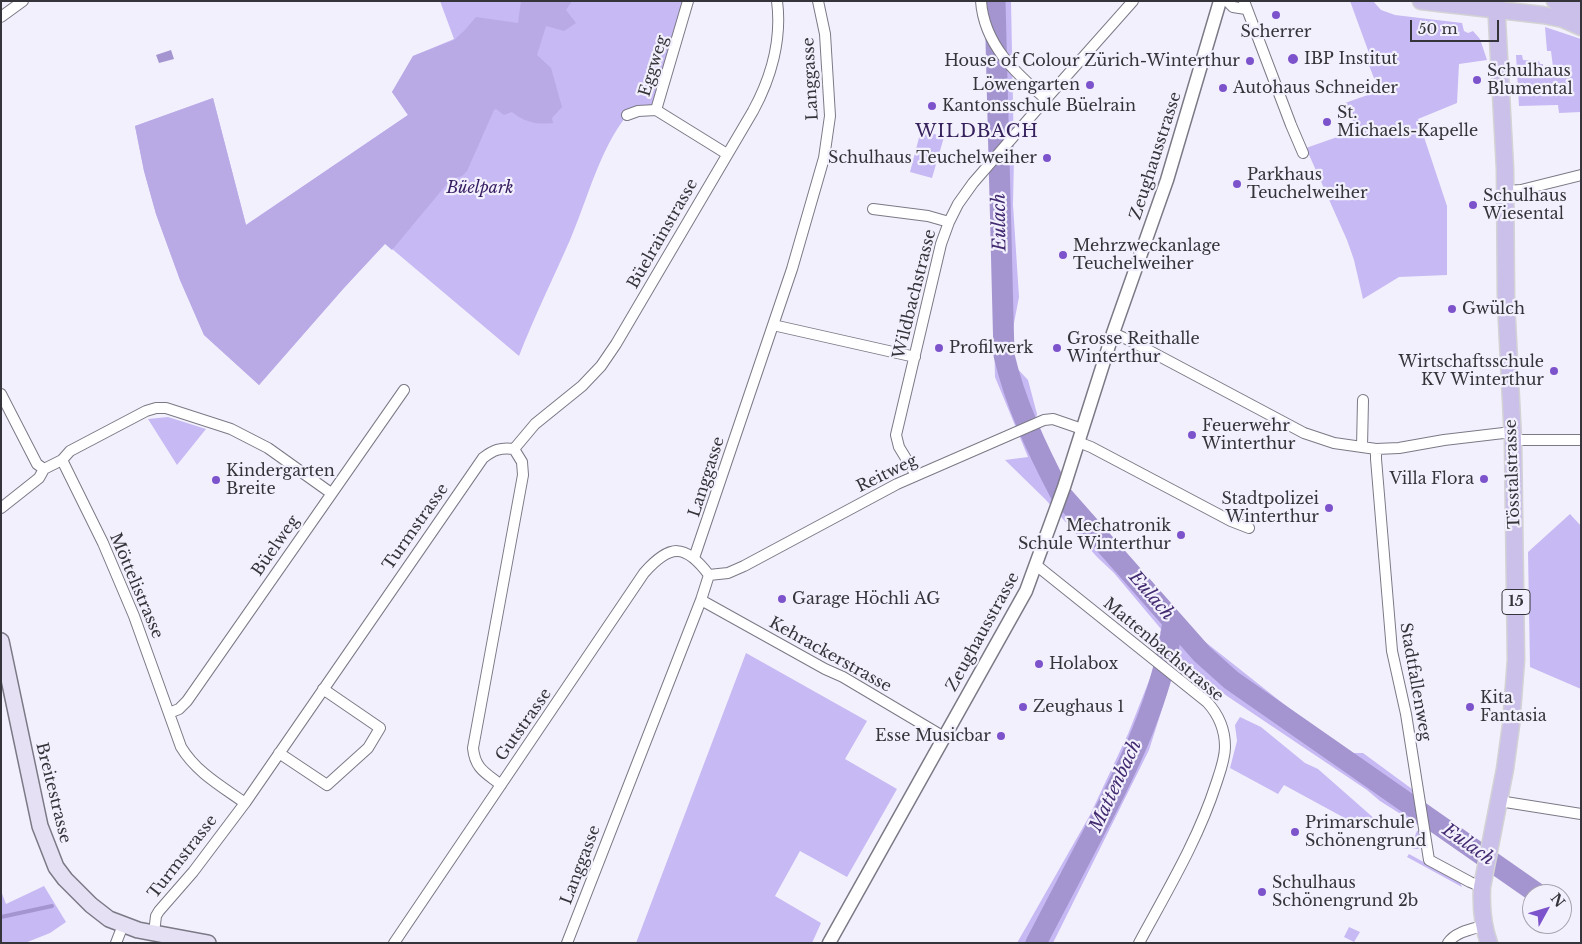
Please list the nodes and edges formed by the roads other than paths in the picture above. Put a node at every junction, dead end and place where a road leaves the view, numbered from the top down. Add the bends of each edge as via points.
1 (23, 1) edge
2 (688, 1) edge
3 (777, 1) edge
4 (818, 1) edge
5 (981, 1) edge
6 (1133, 1) edge
7 (1220, 1) edge
8 (1227, 1) edge
9 (1256, 1) edge
10 (1421, 1) edge
11 (1554, 1) edge
12 (1245, 5) edge
13 (1496, 5) edge
14 (1, 17) edge
15 (1580, 18) edge
16 (1046, 99) junction
17 (656, 110) junction
18 (628, 115) dead end
19 (1303, 153) dead end
20 (727, 154) junction
21 (1581, 175) edge
22 (1505, 191) junction
23 (873, 208) dead end
24 (949, 222) junction
25 (773, 325) junction
26 (1114, 333) junction
27 (915, 357) junction
28 (404, 390) dead end
29 (1, 394) edge
30 (1363, 400) dead end
31 (1082, 429) junction
32 (1512, 436) junction
33 (1581, 440) edge
34 (1078, 442) junction
35 (1362, 447) junction
36 (514, 449) junction
37 (1376, 449) junction
38 (62, 460) junction
39 (44, 469) junction
40 (916, 475) junction
41 (331, 493) junction
42 (1, 508) edge
43 (1249, 528) dead end
44 (694, 558) junction
45 (1036, 565) junction
46 (709, 575) junction
47 (701, 600) junction
48 (1, 641) edge
49 (323, 689) junction
50 (169, 713) junction
51 (944, 736) junction
52 (279, 752) junction
53 (501, 785) junction
54 (1499, 801) junction
55 (244, 803) junction
56 (1581, 814) edge
57 (1482, 887) junction
58 (123, 925) junction
59 (1483, 926) junction
60 (154, 932) junction
61 (116, 943) edge
62 (208, 943) edge
63 (394, 943) edge
64 (567, 943) edge
65 (828, 943) edge
66 (1139, 943) edge
67 (1448, 943) edge
68 (1489, 943) edge

1 - 14 street
2 - 17 street, Eggweg
3 - 20 street, Büelrainstrasse via 775,53 766,83
4 - 25 street, Langgasse via 824,34 830,116 824,158
5 - 16 street via 986,30 995,46 1030,86
6 - 16 street, Wildbachstrasse
7 - 26 street, Zeughausstrasse via 1167,180
8 - 12 street via 1233,7
9 - 12 street
10 - 13 main road
11 - 15 main road
12 - 19 street
13 - 15 main road via 1563,19
13 - 22 main road, Tösstalstrasse / 15
16 - 24 street, Wildbachstrasse via 973,183
17 - 18 street, Eggweg via 638,110
17 - 20 street
20 - 36 street, Büelrainstrasse via 616,344 582,386 535,424
21 - 22 street
22 - 32 main road, Tösstalstrasse / 15
23 - 24 street
24 - 27 street, Wildbachstrasse
25 - 27 street
25 - 44 street, Langgasse
26 - 31 street, Zeughausstrasse
26 - 35 street via 1304,433 1334,444
27 - 40 street, Wildbachstrasse via 896,435 899,447
28 - 41 street, Büelweg
29 - 39 street via 37,464
30 - 35 street
31 - 34 street, Zeughausstrasse
31 - 40 street, Reitweg via 1053,419
32 - 33 street
32 - 37 street via 1452,438
32 - 54 main road, Tösstalstrasse / 15 via 1516,660 1506,769
34 - 43 street
34 - 45 street, Zeughausstrasse
35 - 37 street
36 - 49 street, Turmstrasse via 503,447 483,458
36 - 53 street via 522,462 523,475 473,748 474,759 480,769
37 - 57 street, Stadtfallenweg via 1392,651 1406,714 1429,860
38 - 39 street
38 - 41 street via 70,451 146,411 166,408 231,429 268,448
38 - 50 street, Möttelistrasse via 103,542
39 - 42 street via 39,478
40 - 46 street, Reitweg via 744,566 728,573
41 - 50 street, Büelweg via 187,701
44 - 46 street
44 - 53 street, Gutstrasse via 680,551 666,553 644,573
45 - 51 street, Zeughausstrasse via 1026,592
45 - 66 street, Mattenbachstrasse via 1207,702 1224,731 1222,764 1210,801 1195,837
46 - 47 street, Langgasse
47 - 51 street, Kehrackerstrasse
47 - 64 street, Langgasse
48 - 58 main road, Breitestrasse via 40,826 48,850 65,879 100,913
49 - 52 street, Turmstrasse
49 - 52 street via 380,728 368,748 327,785
50 - 55 street, Möttelistrasse via 188,759
51 - 65 street, Zeughausstrasse
52 - 55 street, Turmstrasse
53 - 63 street, Gutstrasse
54 - 56 street
54 - 57 main road, Tösstalstrasse / 15
55 - 60 street, Turmstrasse via 193,872 159,911
57 - 59 main road, Tösstalstrasse / 15
58 - 60 main road, Breitestrasse
58 - 61 street
59 - 67 street via 1451,938
59 - 68 main road, Tösstalstrasse / 15
60 - 62 main road, Breitestrasse

